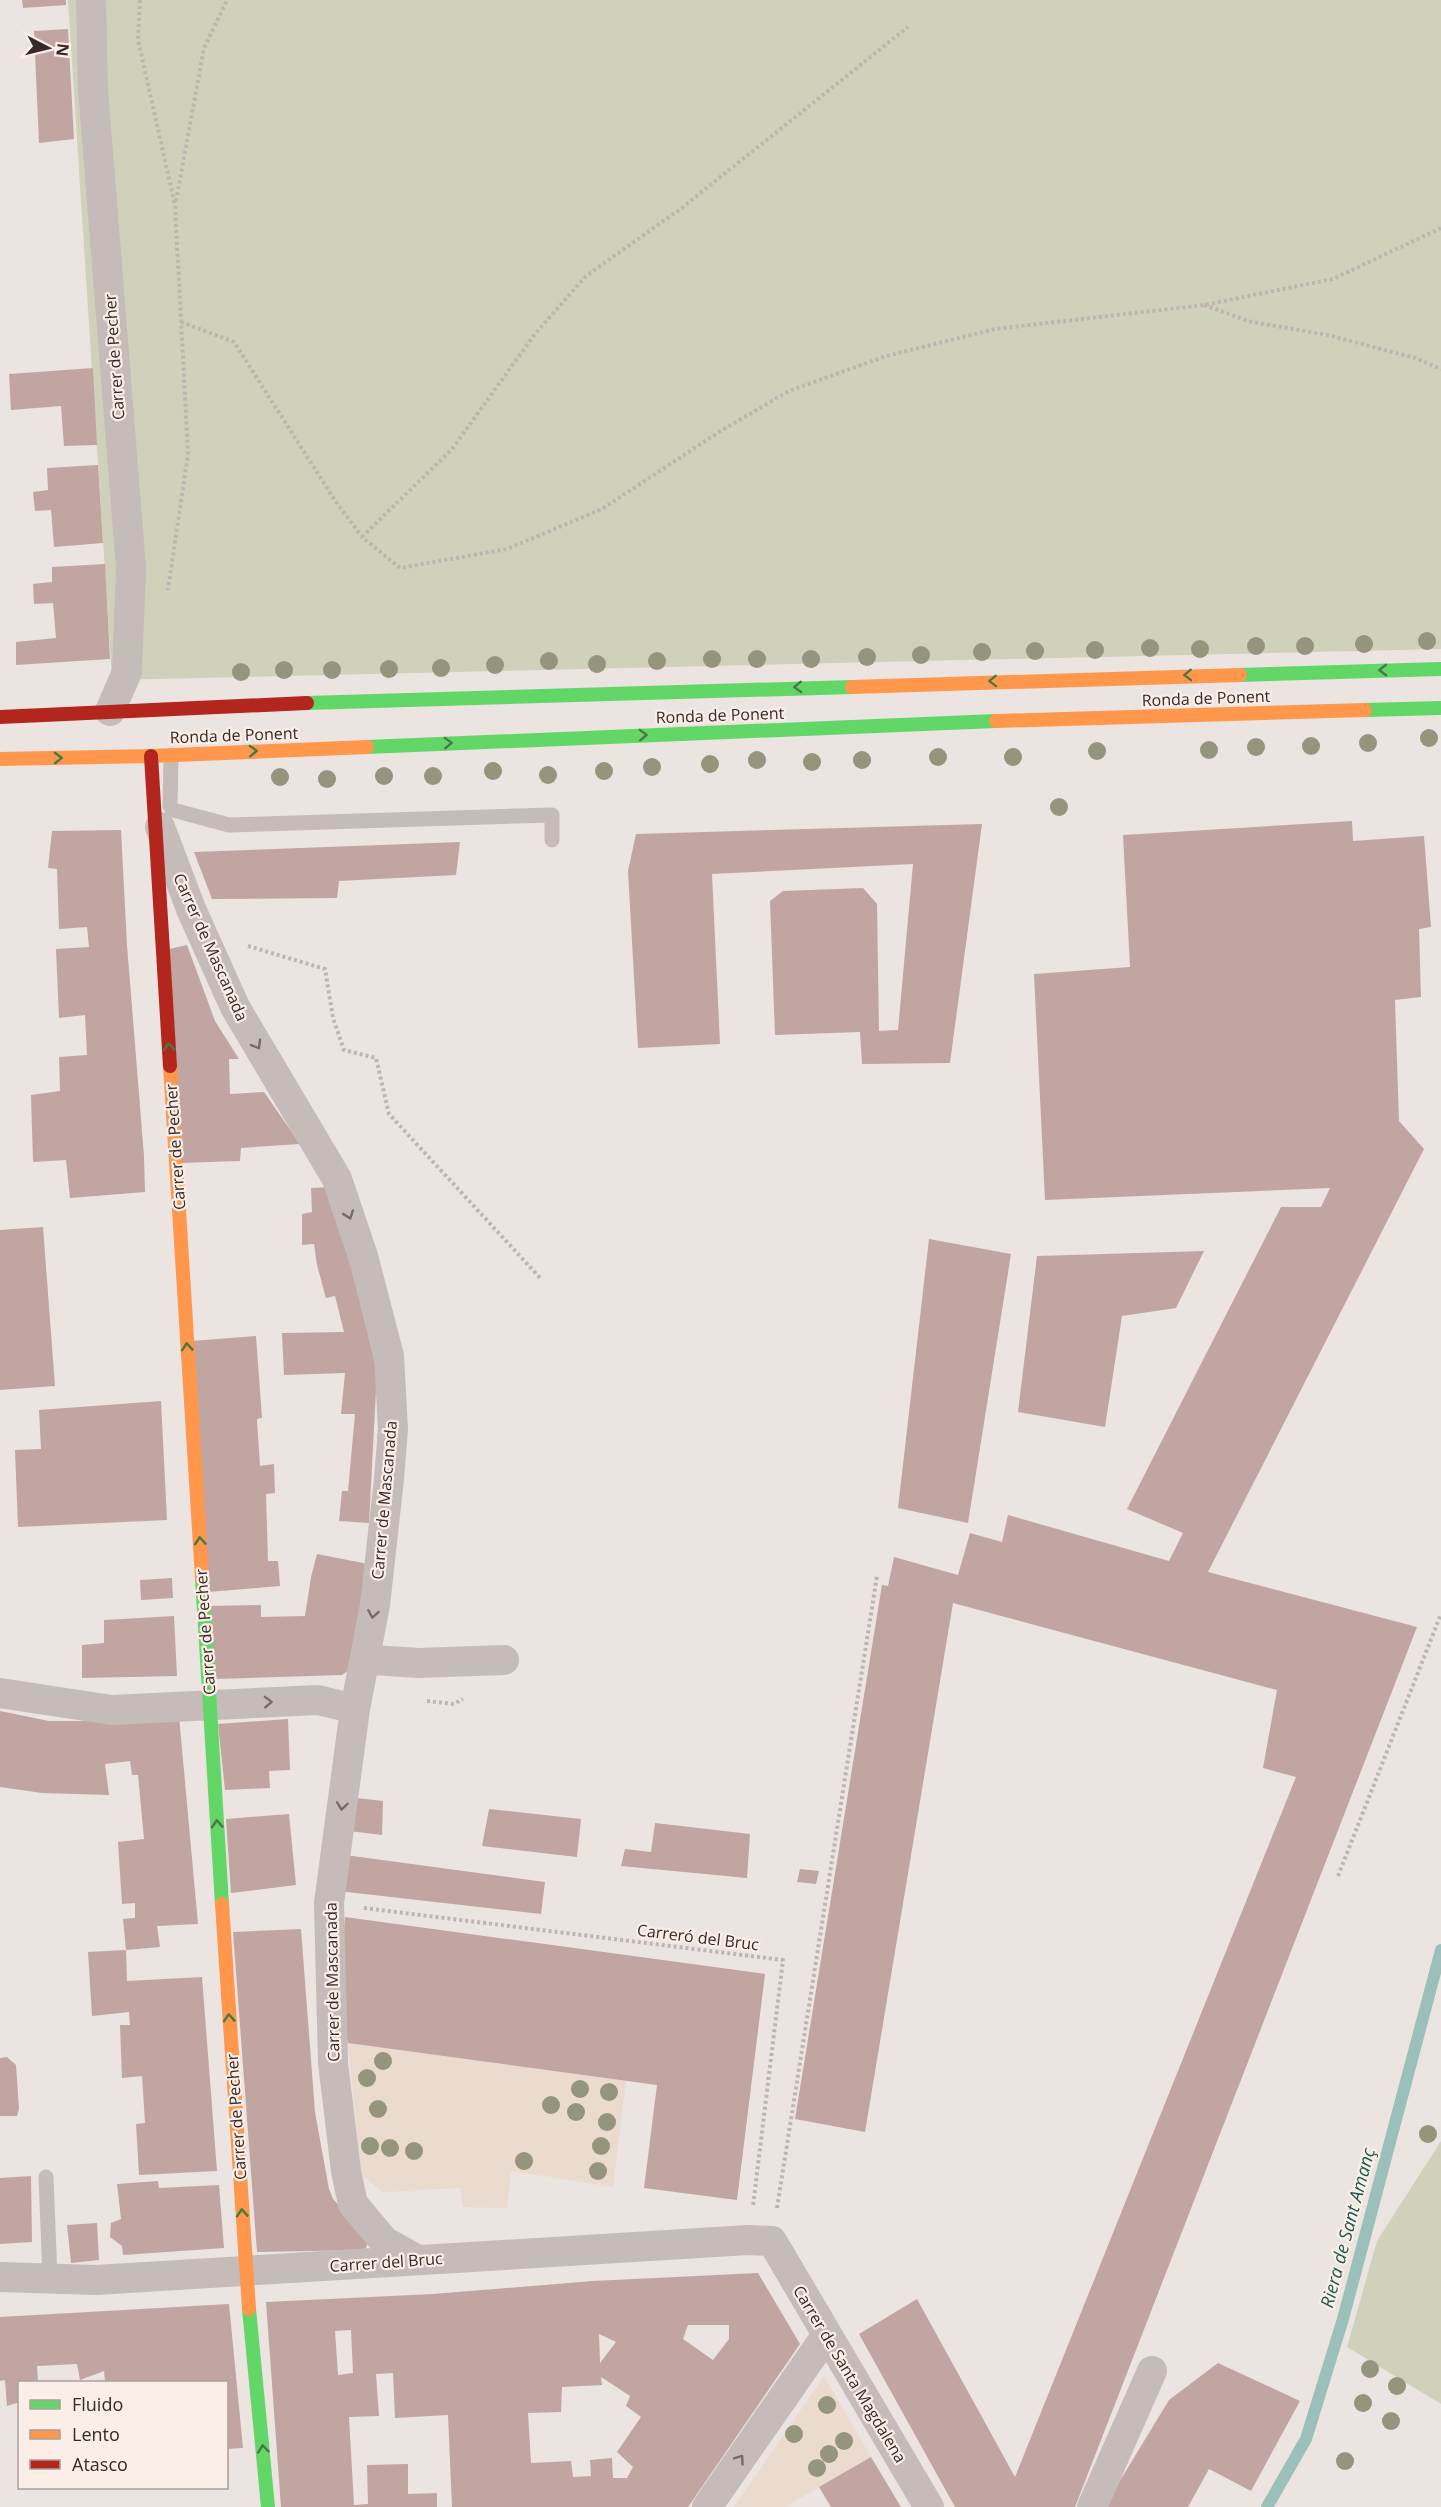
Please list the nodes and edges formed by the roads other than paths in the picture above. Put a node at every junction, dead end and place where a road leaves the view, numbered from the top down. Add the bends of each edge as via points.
1 (92, 0) edge
2 (1441, 669) edge
3 (1441, 708) edge
4 (110, 711) junction
5 (0, 717) edge
6 (161, 755) junction
7 (0, 759) edge
8 (552, 840) dead end
9 (374, 1660) dead end
10 (504, 1660) dead end
11 (0, 1693) edge
12 (210, 1704) junction
13 (355, 1709) junction
14 (45, 2176) dead end
15 (760, 2241) joint
16 (418, 2260) junction
17 (245, 2271) junction
18 (0, 2277) edge
19 (50, 2278) junction
20 (826, 2336) junction
21 (1152, 2371) dead end
22 (268, 2507) edge
23 (707, 2507) edge
24 (929, 2507) edge
25 (1092, 2507) edge

1 - 4 street, Carrer de Pecher via 93,89 131,568 127,672
2 -> 4 main road
6 -> 3 main road, Ronda de Ponent via 894,724
4 - 5 main road
7 -> 6 main road, Ronda de Ponent
6 - 8 lane via 173,810 229,825 552,815
12 -> 6 main road, Carrer de Pecher
6 -> 13 street, Carrer de Mascanada via 159,824 190,909 235,1007 337,1179 363,1256 389,1356 393,1429 389,1479 375,1605
9 - 10 street
11 - 12 street via 112,1710
12 -> 13 street via 318,1700
17 -> 12 main road, Carrer de Pecher
13 -> 16 street, Carrer de Mascanada via 329,1904 333,2063 353,2204 384,2241
14 - 19 lane
15 - 16 street, Carrer del Bruc
15 - 20 street, Carrer de Santa Magdalena
16 - 17 street, Carrer del Bruc
17 - 19 street, Carrer del Bruc via 96,2280
22 -> 17 main road, Carrer de Pecher
18 - 19 street, Carrer del Bruc
23 -> 20 street
20 - 24 street, Carrer de Santa Magdalena
21 - 25 street

